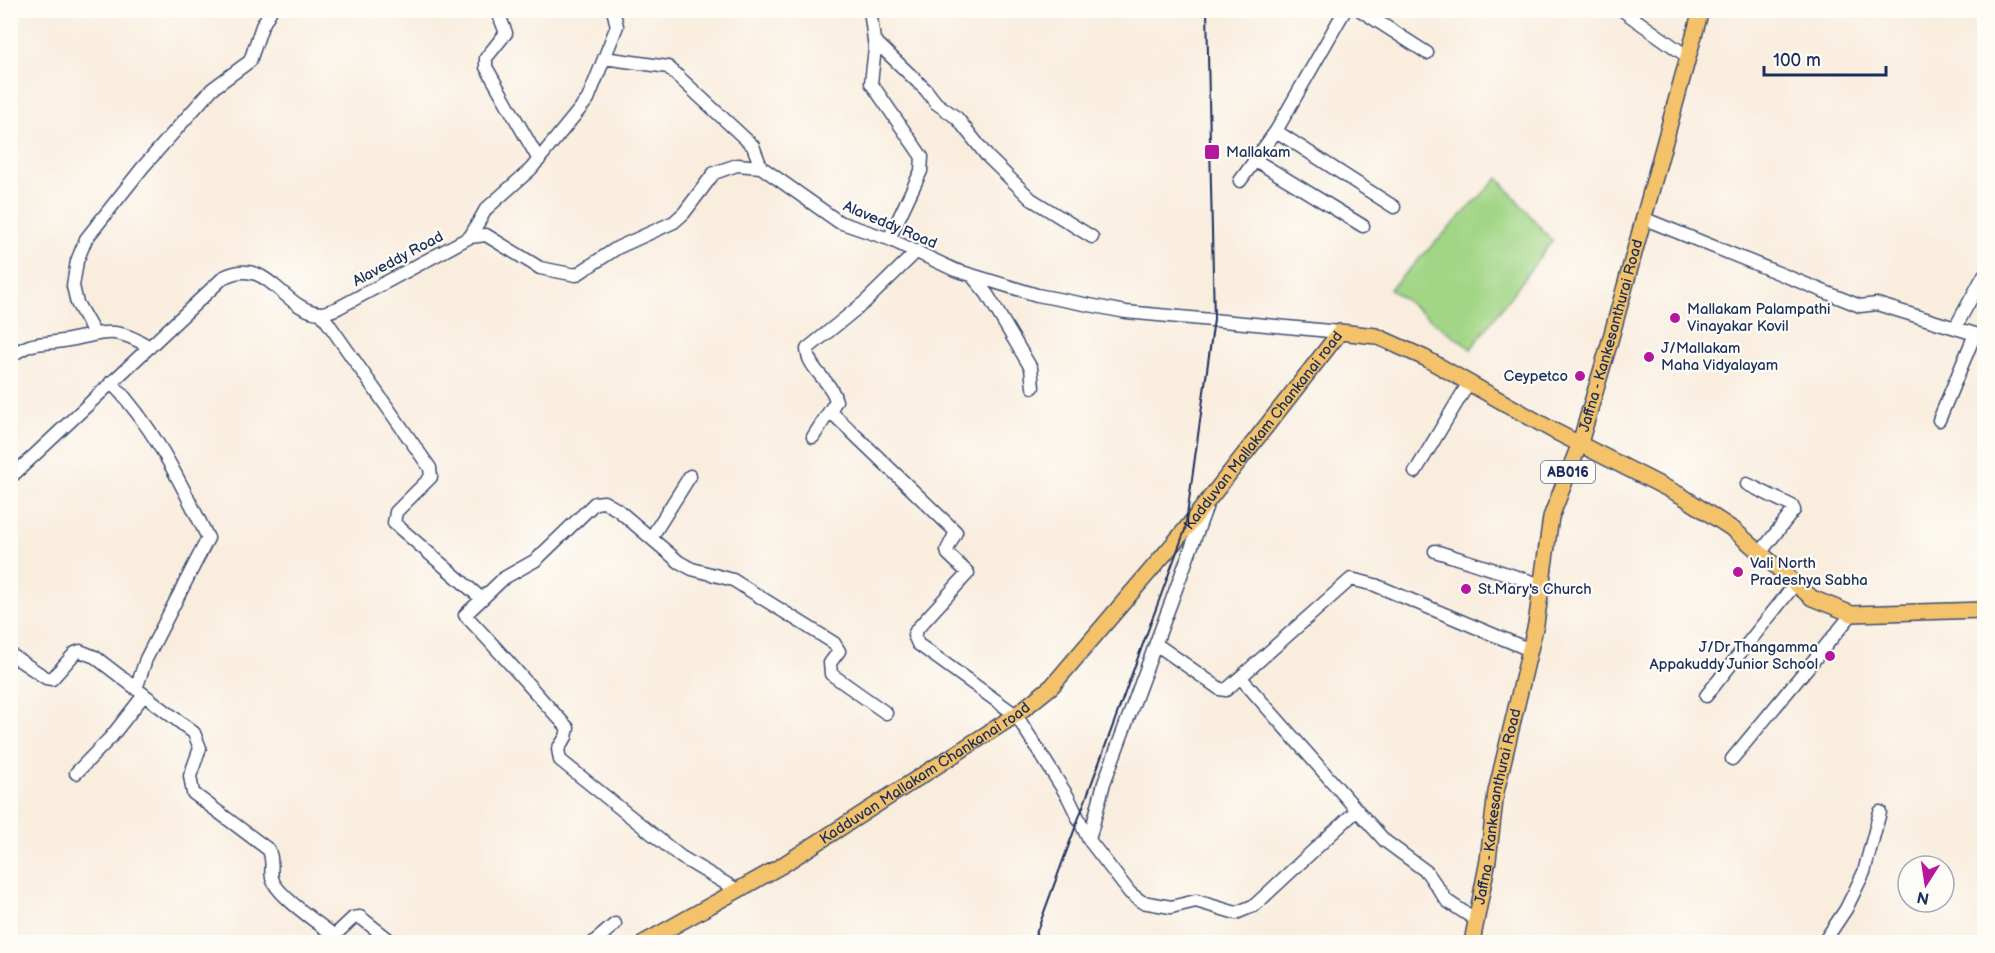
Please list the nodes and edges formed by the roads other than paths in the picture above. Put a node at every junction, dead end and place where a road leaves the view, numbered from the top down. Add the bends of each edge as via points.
1 (271, 10) edge
2 (497, 10) edge
3 (613, 10) edge
4 (870, 10) edge
5 (1345, 10) edge
6 (1360, 10) edge
7 (1622, 10) edge
8 (1701, 10) edge
9 (874, 40) junction
10 (1427, 52) dead end
11 (1688, 57) junction
12 (604, 58) junction
13 (1276, 131) junction
14 (539, 160) junction
15 (1255, 160) junction
16 (761, 167) junction
17 (1240, 181) dead end
18 (1394, 207) dead end
19 (1645, 219) junction
20 (1363, 226) dead end
21 (470, 237) junction
22 (1092, 237) dead end
23 (889, 239) junction
24 (917, 251) junction
25 (971, 275) junction
26 (1984, 275) edge
27 (321, 313) junction
28 (1955, 328) junction
29 (1340, 332) junction
30 (94, 333) junction
31 (1980, 337) edge
32 (150, 347) junction
33 (10, 357) edge
34 (111, 382) junction
35 (1468, 384) junction
36 (1033, 387) dead end
37 (831, 412) junction
38 (1940, 420) dead end
39 (813, 437) dead end
40 (1580, 443) junction
41 (1415, 472) dead end
42 (690, 476) dead end
43 (10, 478) edge
44 (1747, 484) dead end
45 (1211, 497) junction
46 (651, 538) junction
47 (1435, 551) dead end
48 (1760, 553) junction
49 (1796, 584) junction
50 (1542, 585) junction
51 (482, 599) junction
52 (1984, 609) edge
53 (1852, 614) junction
54 (1156, 644) junction
55 (1530, 650) junction
56 (10, 654) edge
57 (1241, 678) junction
58 (140, 692) junction
59 (1706, 696) dead end
60 (886, 713) dead end
61 (1017, 715) junction
62 (1732, 759) dead end
63 (76, 773) dead end
64 (1358, 810) junction
65 (1880, 812) dead end
66 (1089, 840) junction
67 (737, 890) junction
68 (1476, 920) junction
69 (615, 924) dead end
70 (392, 942) edge
71 (594, 942) edge
72 (645, 942) edge
73 (1475, 942) edge
74 (1824, 942) edge

1 - 30 street via 250,62 212,89 86,239 73,286 77,303
2 - 14 street via 506,33 486,58 486,67
3 - 12 street via 617,26
4 - 9 street
5 - 13 street
6 - 10 street
7 - 11 street
8 - 11 main road, Jaffna - Kankesanthurai Road / AB016
9 - 22 street via 936,103 957,118 987,156 1031,199
9 - 23 street via 871,83 922,157 921,171
11 - 19 main road, Jaffna - Kankesanthurai Road / AB016
12 - 14 street via 588,99
12 - 16 street via 668,67 753,146
13 - 15 street
13 - 18 street
14 - 21 street via 486,209
15 - 17 street
15 - 20 street
16 - 21 street via 737,165 714,173 674,222 616,248 576,275 540,268 486,235
16 - 23 street, Alaveddy Road via 839,222
19 - 28 street via 1860,306 1877,304
19 - 40 main road, Jaffna - Kankesanthurai Road / AB016
21 - 27 street, Alaveddy Road via 338,308
23 - 24 street, Alaveddy Road
24 - 25 street, Alaveddy Road
24 - 37 street via 866,301 807,349 810,363 835,394
25 - 29 street, Alaveddy Road via 1037,294 1126,312
25 - 36 street via 987,294 1031,368
26 - 28 street
27 - 32 street via 307,309 249,270 237,271 225,277
27 - 51 street via 430,468 431,477 396,512 394,523
28 - 31 street
29 - 35 main road, Kadduvan Mallakam Chankanai road via 1376,336 1425,358
29 - 45 main road, Kadduvan Mallakam Chankanai road
30 - 32 street via 112,332
30 - 33 street via 63,342 39,342
31 - 38 street
32 - 34 street
34 - 43 street
34 - 58 street via 134,406 161,445 208,538 146,659
35 - 40 main road, Kadduvan Mallakam Chankanai road
35 - 41 street
37 - 39 street
37 - 61 street via 956,532 947,550 968,573 917,629 914,635 918,644
40 - 48 main road, Kadduvan Mallakam Chankanai road via 1682,496 1734,530
40 - 50 main road, Jaffna - Kankesanthurai Road / AB016 via 1551,517
42 - 46 street
44 - 48 street via 1794,510
45 - 54 street
45 - 61 main road, Kadduvan Mallakam Chankanai road via 1052,686
46 - 51 street via 618,510 604,502 595,503 536,560 504,578
46 - 60 street via 692,569 733,580 834,643 838,651 830,663 831,674
47 - 50 street
48 - 49 main road, Kadduvan Mallakam Chankanai road
49 - 53 main road, Kadduvan Mallakam Chankanai road via 1812,598
49 - 59 street
50 - 55 main road, Jaffna - Kankesanthurai Road / AB016
51 - 67 street via 465,615 568,728 558,749 560,760 681,857
52 - 53 main road, Kadduvan Mallakam Chankanai road
53 - 62 street
54 - 57 street via 1220,689 1226,690
54 - 66 street via 1104,783
55 - 57 street via 1375,585 1351,579
55 - 68 main road, Jaffna - Kankesanthurai Road / AB016 via 1496,792
56 - 58 street via 52,679 80,651 95,657
57 - 64 street
58 - 63 street via 111,737
58 - 70 street via 194,733 200,748 189,776 193,793 269,850 274,863 272,878 279,890 332,934 360,917
61 - 66 street
61 - 67 main road, Kadduvan Mallakam Chankanai road
64 - 66 street via 1255,905 1236,914 1196,901 1171,907 1142,902 1130,893
64 - 68 street via 1385,841 1427,872 1447,901
65 - 74 street via 1864,872
67 - 72 main road, Kadduvan Mallakam Chankanai road
68 - 73 main road, Jaffna - Kankesanthurai Road / AB016
69 - 71 street

